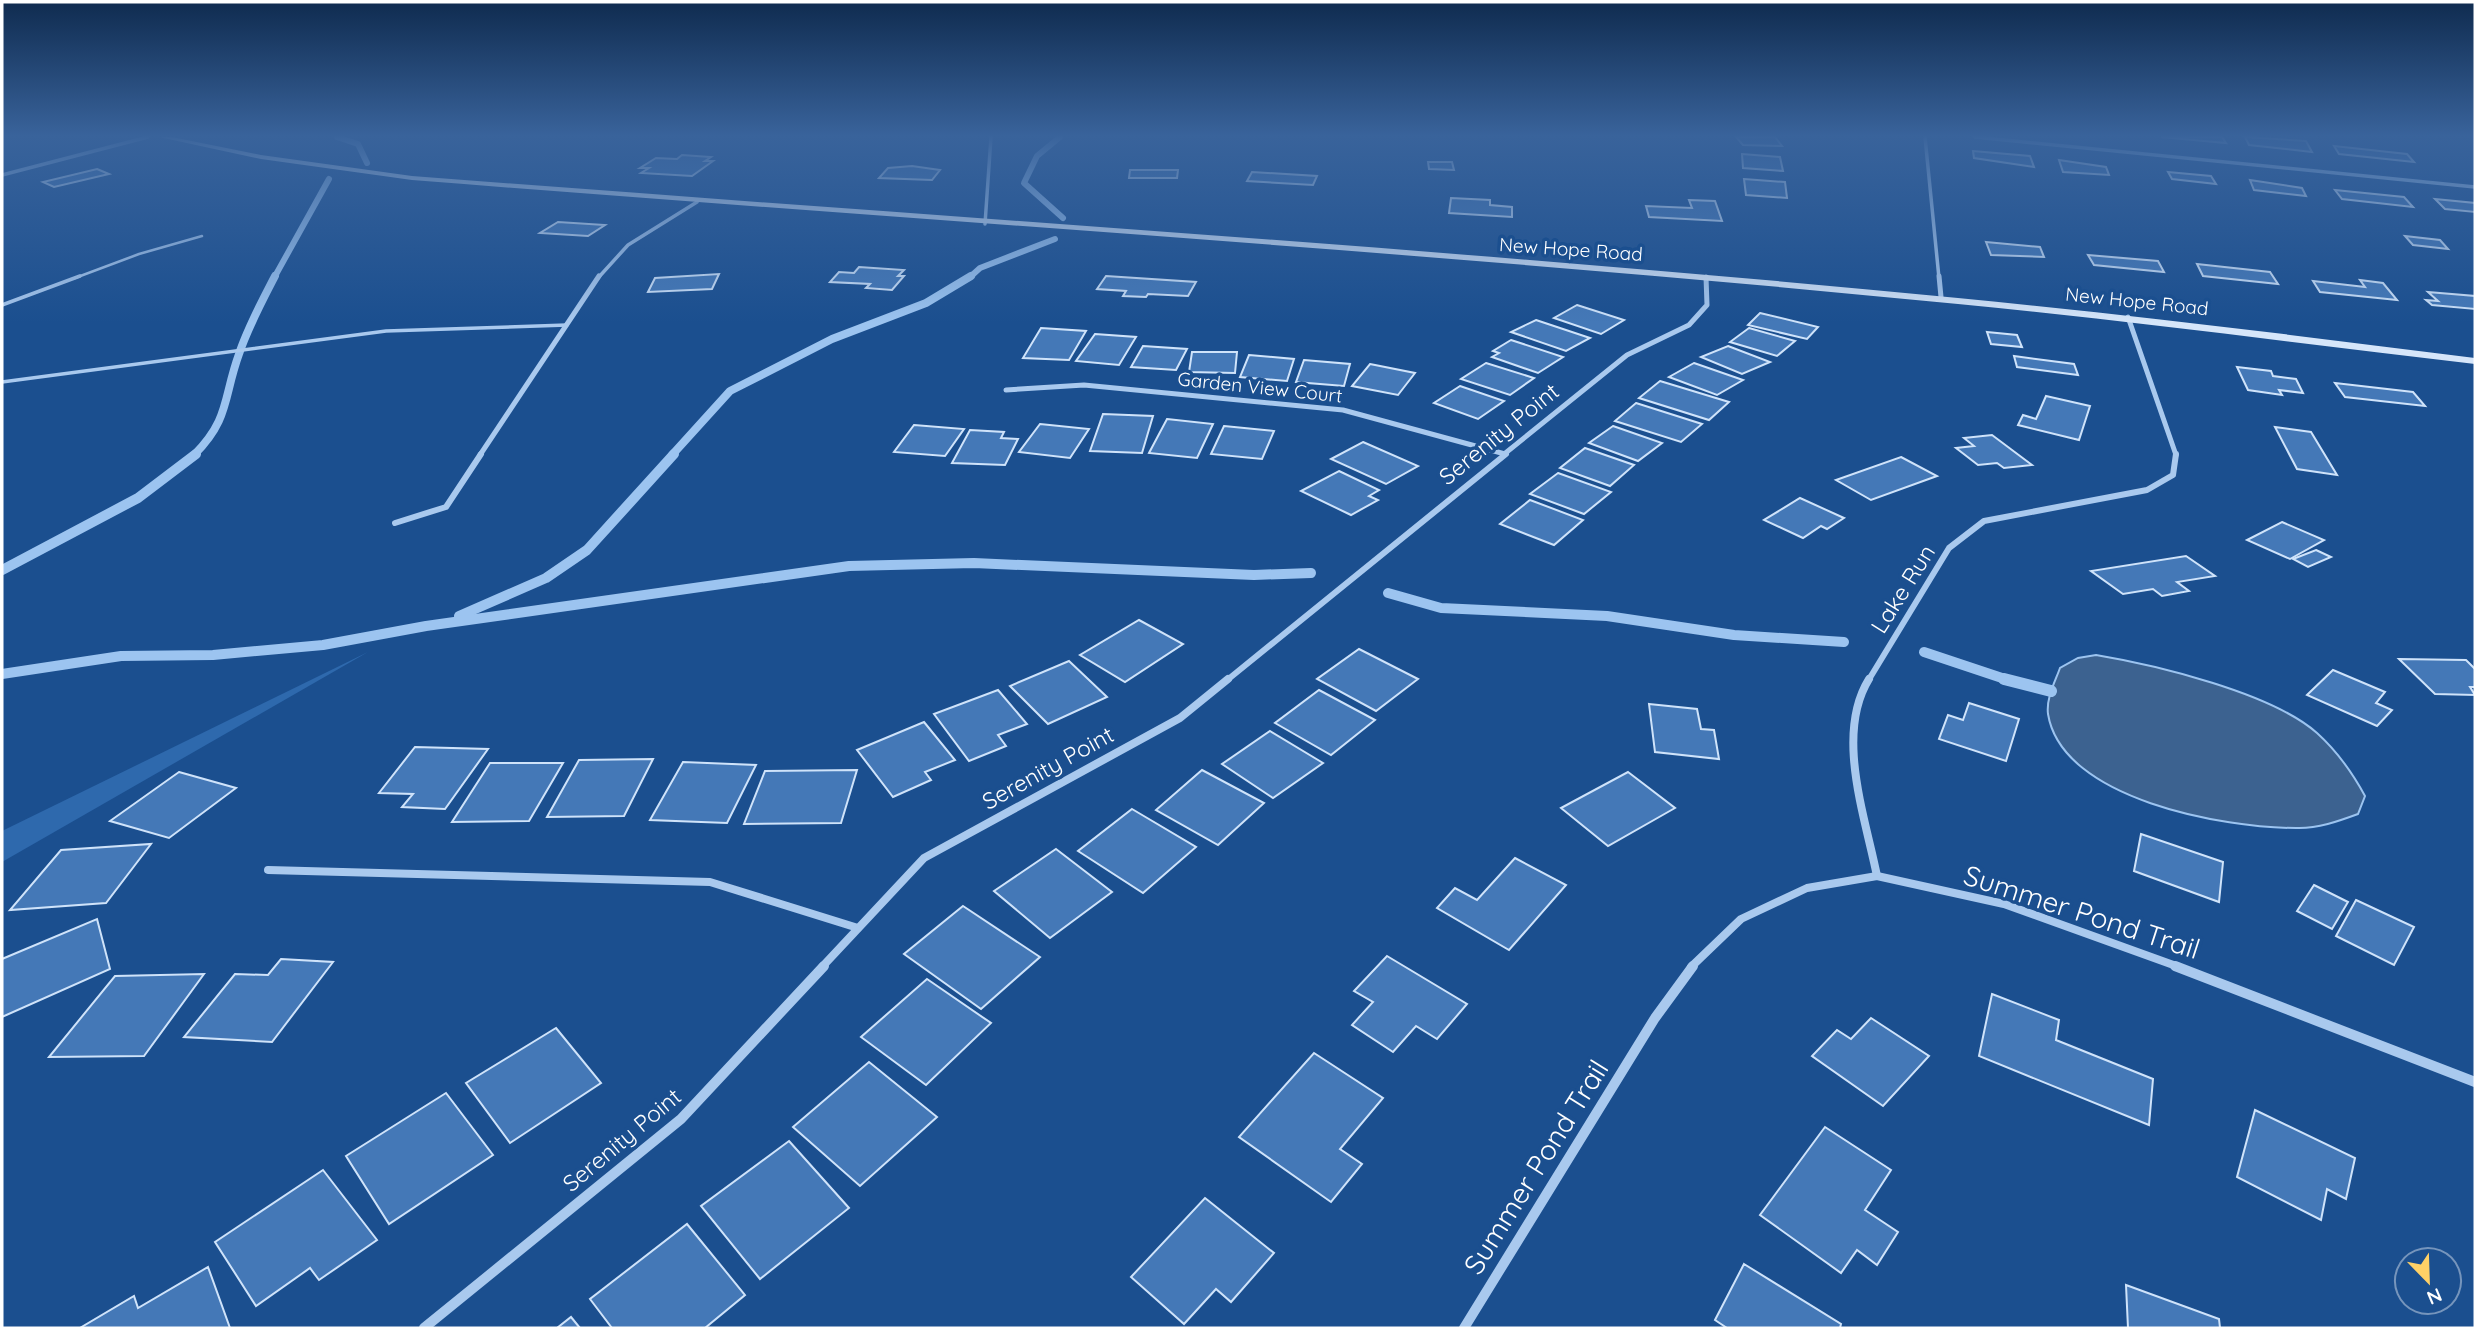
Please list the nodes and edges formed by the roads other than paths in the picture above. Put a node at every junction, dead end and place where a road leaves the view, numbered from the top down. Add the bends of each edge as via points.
1 (662, 199) edge
2 (987, 199) edge
3 (1931, 199) edge
4 (697, 202) junction
5 (985, 224) junction
6 (202, 236) dead end
7 (1706, 277) junction
8 (1941, 297) junction
9 (2, 305) edge
10 (2128, 317) junction
11 (567, 325) junction
12 (2475, 361) edge
13 (2, 382) edge
14 (1006, 390) dead end
15 (1505, 454) junction
16 (394, 523) dead end
17 (268, 870) dead end
18 (1877, 876) junction
19 (858, 928) junction
20 (2475, 1082) edge
21 (424, 1328) edge
22 (1464, 1328) edge

1 - 4 street, New Hope Road
2 - 5 street
3 - 8 street
4 - 5 street, New Hope Road
4 - 11 street via 628,245 606,266
5 - 7 street, New Hope Road
6 - 9 lane via 139,254
7 - 8 street, New Hope Road
7 - 15 street, Serenity Point via 1707,305 1689,325 1628,355
8 - 10 street, New Hope Road
10 - 12 street, New Hope Road
10 - 18 street, Lake Run via 2176,452 2173,475 2147,490 1984,521 1949,548 1858,697 1851,740
11 - 13 lane via 386,331
11 - 16 street via 446,507
14 - 15 street, Garden View Court via 1084,385 1343,410
15 - 19 street, Serenity Point via 1180,718 923,858
17 - 19 street via 710,882
18 - 20 street, Summer Pond Trail via 2004,904 2234,987
18 - 22 street, Summer Pond Trail via 1807,888 1741,919 1691,967
19 - 21 street, Serenity Point via 681,1119

